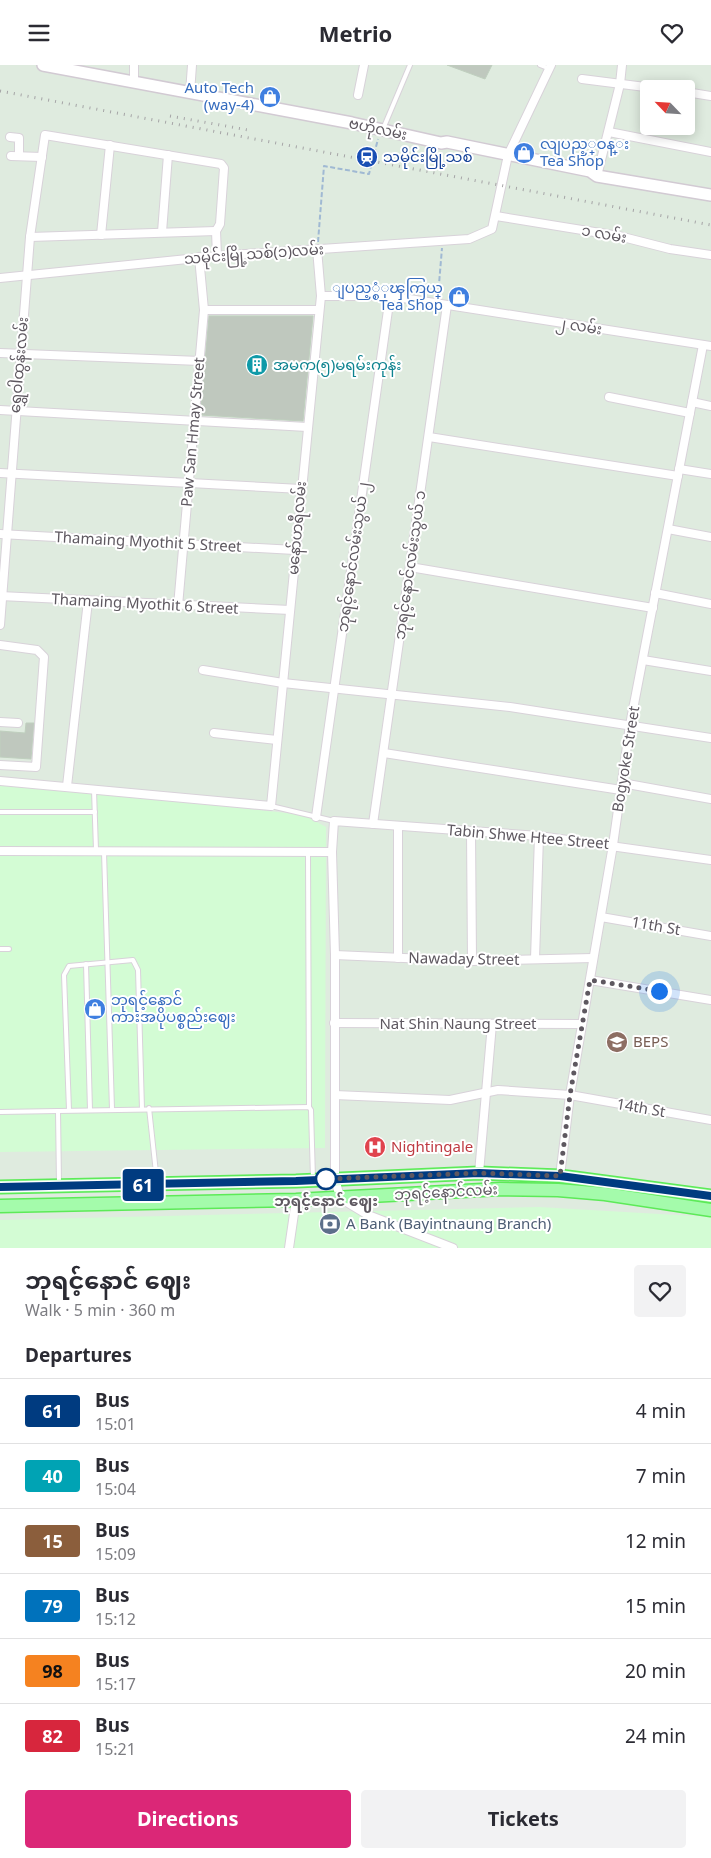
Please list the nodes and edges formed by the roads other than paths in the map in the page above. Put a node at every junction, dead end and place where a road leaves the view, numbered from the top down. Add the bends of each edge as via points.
1 (43, 65) edge
2 (134, 65) edge
3 (192, 65) edge
4 (364, 65) edge
5 (410, 65) edge
6 (540, 65) edge
7 (622, 65) edge
8 (550, 67) edge
9 (75, 68) edge
10 (582, 79) dead end
11 (134, 82) junction
12 (620, 84) junction
13 (640, 86) edge
14 (190, 93) junction
15 (695, 93) edge
16 (358, 95) dead end
17 (711, 96) edge
18 (609, 132) junction
19 (380, 134) junction
20 (10, 137) dead end
21 (110, 145) junction
22 (711, 152) edge
23 (168, 155) junction
24 (42, 157) junction
25 (507, 158) junction
26 (597, 176) junction
27 (711, 195) edge
28 (497, 216) junction
29 (216, 231) junction
30 (162, 233) junction
31 (101, 235) junction
32 (30, 237) junction
33 (317, 249) junction
34 (711, 255) edge
35 (217, 256) junction
36 (199, 257) junction
37 (26, 276) junction
38 (0, 278) edge
39 (321, 296) junction
40 (390, 297) junction
41 (447, 305) junction
42 (319, 309) junction
43 (204, 310) junction
44 (707, 346) edge
45 (0, 353) edge
46 (20, 353) junction
47 (200, 361) junction
48 (609, 397) dead end
49 (692, 402) junction
50 (711, 406) edge
51 (0, 410) edge
52 (16, 411) junction
53 (690, 413) junction
54 (194, 421) junction
55 (307, 427) junction
56 (429, 437) junction
57 (679, 472) junction
58 (0, 473) edge
59 (11, 473) junction
60 (711, 474) edge
61 (189, 483) junction
62 (301, 489) junction
63 (668, 529) junction
64 (3, 534) edge
65 (711, 537) edge
66 (184, 543) junction
67 (296, 550) junction
68 (410, 567) junction
69 (656, 593) junction
70 (0, 597) edge
71 (88, 601) junction
72 (711, 604) edge
73 (178, 606) junction
74 (653, 607) junction
75 (290, 610) junction
76 (0, 625) edge
77 (0, 645) edge
78 (643, 659) junction
79 (203, 669) dead end
80 (711, 671) edge
81 (283, 683) junction
82 (334, 689) junction
83 (392, 695) junction
84 (0, 722) edge
85 (18, 723) dead end
86 (630, 725) junction
87 (214, 733) dead end
88 (711, 738) edge
89 (277, 740) junction
90 (384, 753) junction
91 (0, 765) edge
92 (0, 781) edge
93 (67, 787) junction
94 (621, 787) junction
95 (94, 789) junction
96 (711, 799) edge
97 (271, 806) junction
98 (0, 812) edge
99 (95, 813) junction
100 (316, 817) junction
101 (334, 821) junction
102 (374, 824) junction
103 (398, 826) junction
104 (471, 831) junction
105 (539, 836) junction
106 (613, 845) junction
107 (100, 850) junction
108 (0, 851) edge
109 (332, 852) junction
110 (308, 853) junction
111 (711, 860) edge
112 (601, 917) junction
113 (711, 936) edge
114 (0, 949) edge
115 (9, 949) dead end
116 (335, 955) junction
117 (398, 958) junction
118 (594, 958) junction
119 (535, 959) junction
120 (472, 961) junction
121 (86, 964) junction
122 (106, 964) junction
123 (590, 980) junction
124 (711, 1000) edge
125 (334, 1023) junction
126 (582, 1023) junction
127 (492, 1024) junction
128 (484, 1093) junction
129 (334, 1095) junction
130 (570, 1095) junction
131 (309, 1107) junction
132 (112, 1109) junction
133 (142, 1109) junction
134 (150, 1109) junction
135 (69, 1110) junction
136 (90, 1110) junction
137 (58, 1111) junction
138 (0, 1112) edge
139 (711, 1120) edge
140 (479, 1173) junction
141 (560, 1176) junction
142 (334, 1178) junction
143 (313, 1179) junction
144 (296, 1181) junction
145 (157, 1184) junction
146 (59, 1186) junction
147 (0, 1187) edge
148 (711, 1196) edge
149 (340, 1198) junction
150 (296, 1200) junction
151 (0, 1206) edge
152 (711, 1210) edge
153 (289, 1248) edge
154 (453, 1248) edge

1 - 9 main road, ဗဟိုလမ်း
2 - 11 street
3 - 14 street
4 - 16 street
5 - 19 lane
6 - 8 lane
7 - 12 street
8 - 25 street
9 - 11 main road, ဗဟိုလမ်း
10 - 12 street
11 - 14 main road, ဗဟိုလမ်း
12 - 13 street
12 - 18 street
14 - 19 main road, ဗဟိုလမ်း
15 - 17 street
18 - 22 street
18 - 26 street
19 - 25 main road, ဗဟိုလမ်း via 447,142
20 - 24 street via 19,138 15,156
21 - 23 street
21 - 24 street, ရွှေဝါထွန်းလမ်း via 45,135
21 - 31 street
23 - 29 street via 223,166 220,224
23 - 30 street
24 - 32 street, ရွှေဝါထွန်းလမ်း
25 - 26 main road, ဗဟိုလမ်း via 590,171
25 - 28 street
26 - 27 main road, ဗဟိုလမ်း
28 - 33 street, သမိုင်းမြို့သစ်(၁)လမ်း via 492,229 469,239
28 - 34 street, ၁ လမ်း
29 - 30 street
29 - 35 street
30 - 31 street
31 - 32 street
32 - 37 street, ရွှေဝါထွန်းလမ်း
33 - 35 street, သမိုင်းမြို့သစ်(၁)လမ်း
33 - 39 street, မနော်ဟရီလမ်း
35 - 36 street, သမိုင်းမြို့သစ်(၁)လမ်း
36 - 37 street, သမိုင်းမြို့သစ်(၁)လမ်း
36 - 43 street, Paw San Hmay Street
37 - 38 street, သမိုင်းမြို့သစ်(၁)လမ်း
37 - 46 street, ရွှေဝါထွန်းလမ်း
39 - 40 street, ၂ လမ်း
39 - 42 street, မနော်ဟရီလမ်း
40 - 41 street, ၂ လမ်း
40 - 82 street, ဘုရင့်နောင်လမ်းသွယ် ၂
41 - 44 street, ၂ လမ်း
41 - 56 street, ဘုရင့်နောင်လမ်းသွယ် ၁
42 - 43 street
42 - 55 street, မနော်ဟရီလမ်း
43 - 47 street, Paw San Hmay Street
44 - 49 street, Bogyoke Street
45 - 46 street
46 - 47 street
46 - 52 street, ရွှေဝါထွန်းလမ်း
47 - 54 street, Paw San Hmay Street
48 - 53 street
49 - 50 street
49 - 53 street, Bogyoke Street
51 - 52 street
52 - 54 street
52 - 59 street, ရွှေဝါထွန်းလမ်း
53 - 57 street, Bogyoke Street
54 - 55 street
54 - 61 street, Paw San Hmay Street
55 - 62 street, မနော်ဟရီလမ်း
56 - 57 street
56 - 68 street, ဘုရင့်နောင်လမ်းသွယ် ၁
57 - 60 street
57 - 63 street, Bogyoke Street
58 - 59 street
59 - 61 street
59 - 64 street, ရွှေဝါထွန်းလမ်း
61 - 62 street
61 - 66 street, Paw San Hmay Street
62 - 67 street, မနော်ဟရီလမ်း
63 - 65 street
63 - 69 street, Bogyoke Street
64 - 66 street, Thamaing Myothit 5 Street
64 - 70 street, ရွှေဝါထွန်းလမ်း
66 - 67 street, Thamaing Myothit 5 Street
66 - 73 street, Paw San Hmay Street
67 - 75 street, မနော်ဟရီလမ်း
68 - 74 street
68 - 83 street, ဘုရင့်နောင်လမ်းသွယ် ၁
69 - 72 street
69 - 74 street, Bogyoke Street
70 - 71 street, Thamaing Myothit 6 Street
70 - 76 street, ရွှေဝါထွန်းလမ်း
71 - 73 street, Thamaing Myothit 6 Street
71 - 93 street
73 - 75 street, Thamaing Myothit 6 Street
74 - 78 street, Bogyoke Street
75 - 81 street, မနော်ဟရီလမ်း
77 - 91 street via 37,650 44,657 36,767
78 - 80 street
78 - 86 street, Bogyoke Street
79 - 81 street
81 - 82 street
81 - 89 street, မနော်ဟရီလမ်း
82 - 83 street
82 - 100 street, ဘုရင့်နောင်လမ်းသွယ် ၂
83 - 86 street via 510,707
83 - 90 street, ဘုရင့်နောင်လမ်းသွယ် ၁
84 - 85 street
86 - 88 street
86 - 94 street, Bogyoke Street
87 - 89 street
89 - 97 street, မနော်ဟရီလမ်း
90 - 94 street
90 - 102 street, ဘုရင့်နောင်လမ်းသွယ် ၁
92 - 93 street
93 - 95 street
94 - 96 street
94 - 106 street, Bogyoke Street
95 - 97 street
95 - 99 lane
97 - 100 lane
98 - 99 lane
99 - 107 lane
100 - 101 lane
101 - 102 street, Tabin Shwe Htee Street
101 - 109 street
102 - 103 street, Tabin Shwe Htee Street
103 - 104 street, Tabin Shwe Htee Street
103 - 117 street
104 - 105 street, Tabin Shwe Htee Street
104 - 120 street
105 - 106 street, Tabin Shwe Htee Street
105 - 119 street
106 - 111 street, Tabin Shwe Htee Street
106 - 112 street, Bogyoke Street
107 - 108 street
107 - 110 street
107 - 122 lane
109 - 110 street
109 - 116 street
110 - 131 lane
112 - 113 street, 11th St
112 - 118 street, Bogyoke Street
114 - 115 lane
116 - 117 street, Nawaday Street
116 - 125 street
117 - 120 street, Nawaday Street
118 - 119 street, Nawaday Street
118 - 123 street, Bogyoke Street
119 - 120 street, Nawaday Street
121 - 122 lane
121 - 135 lane via 69,966 64,975
121 - 136 lane
122 - 132 lane
122 - 133 lane via 133,960 136,964
123 - 124 street
123 - 126 street, Bogyoke Street
125 - 127 street, Nat Shin Naung Street
125 - 129 street
126 - 127 street, Nat Shin Naung Street
126 - 130 street, Bogyoke Street
127 - 128 street
128 - 129 street, 14th St via 450,1099
128 - 130 street, 14th St via 498,1090
128 - 140 street
129 - 142 street
130 - 139 street, 14th St
130 - 141 street, Bogyoke Street
131 - 134 lane
131 - 143 lane
132 - 133 lane
132 - 136 lane
133 - 134 lane
134 - 145 lane
135 - 136 lane
135 - 137 lane
137 - 138 lane
137 - 146 lane
140 - 141 main road, ဘုရင့်နောင်လမ်း
140 - 142 main road, ဘုရင့်နောင်လမ်း
141 - 148 main road, ဘုရင့်နောင်လမ်း
142 - 143 main road, ဘုရင့်နောင်လမ်း
142 - 149 street
143 - 144 main road, ဘုရင့်နောင်လမ်း
144 - 145 main road, ဘုရင့်နောင်လမ်း
144 - 150 main road
145 - 146 main road, ဘုရင့်နောင်လမ်း
146 - 147 main road, ဘုရင့်နောင်လမ်း
149 - 150 main road, ဘုရင့်နောင်လမ်း
149 - 152 main road, ဘုရင့်နောင်လမ်း via 500,1189 558,1190
149 - 154 street via 368,1215
150 - 151 main road, ဘုရင့်နောင်လမ်း
150 - 153 street

